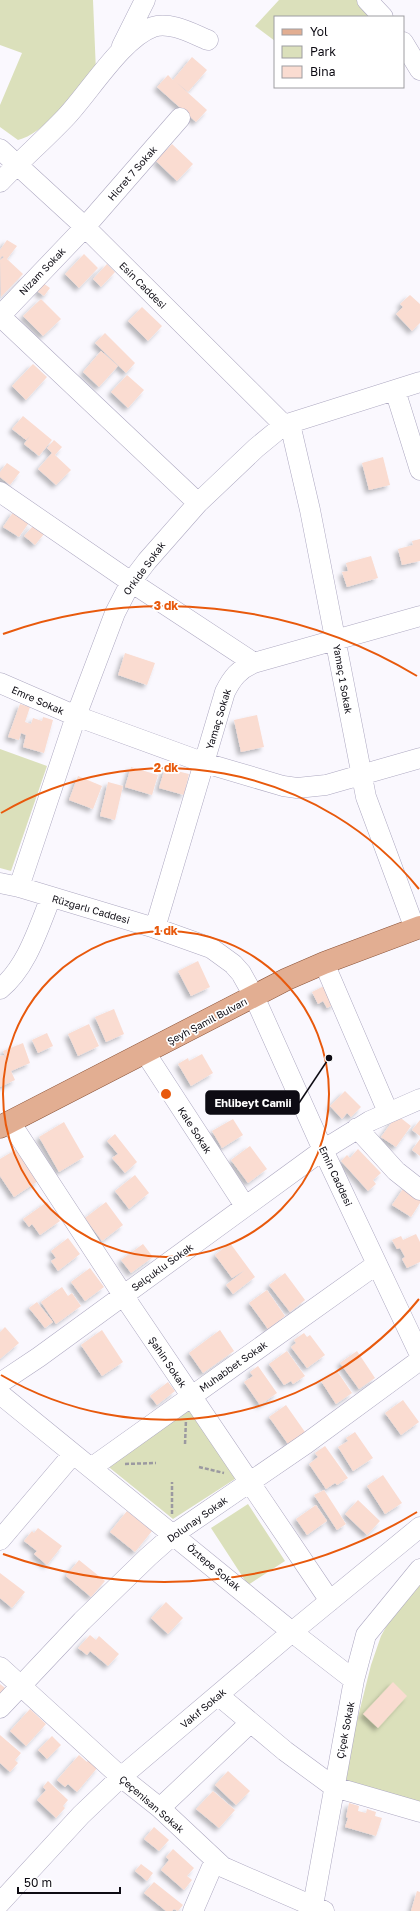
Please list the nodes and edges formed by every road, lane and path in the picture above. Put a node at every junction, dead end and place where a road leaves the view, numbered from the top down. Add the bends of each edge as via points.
1 (145, 0) edge
2 (367, 0) edge
3 (382, 16) edge
4 (208, 40) dead end
5 (404, 44) edge
6 (119, 53) junction
7 (420, 70) edge
8 (180, 118) dead end
9 (0, 149) edge
10 (17, 164) junction
11 (0, 182) edge
12 (84, 227) junction
13 (0, 316) edge
14 (420, 382) edge
15 (396, 390) junction
16 (287, 424) junction
17 (420, 470) edge
18 (2, 500) edge
19 (198, 503) junction
20 (131, 582) junction
21 (420, 616) edge
22 (336, 640) junction
23 (254, 663) junction
24 (0, 683) edge
25 (76, 716) junction
26 (420, 758) edge
27 (205, 763) junction
28 (360, 775) junction
29 (9, 885) edge
30 (51, 897) junction
31 (155, 928) junction
32 (417, 928) edge
33 (324, 963) junction
34 (0, 989) edge
35 (254, 996) junction
36 (146, 1054) junction
37 (420, 1100) edge
38 (388, 1112) junction
39 (5, 1124) edge
40 (357, 1128) junction
41 (323, 1150) junction
42 (420, 1190) edge
43 (245, 1206) junction
44 (377, 1264) junction
45 (123, 1295) junction
46 (420, 1356) edge
47 (420, 1360) edge
48 (0, 1383) edge
49 (0, 1394) edge
50 (191, 1395) junction
51 (186, 1416) dead end
52 (185, 1444) dead end
53 (73, 1454) junction
54 (156, 1463) dead end
55 (117, 1464) dead end
56 (199, 1467) dead end
57 (91, 1468) junction
58 (227, 1474) dead end
59 (172, 1482) dead end
60 (249, 1484) junction
61 (166, 1510) dead end
62 (178, 1511) dead end
63 (172, 1515) junction
64 (420, 1527) edge
65 (174, 1534) junction
66 (420, 1539) edge
67 (0, 1540) edge
68 (401, 1544) junction
69 (420, 1569) edge
70 (330, 1601) junction
71 (292, 1632) junction
72 (0, 1667) edge
73 (354, 1680) junction
74 (22, 1685) junction
75 (218, 1695) junction
76 (0, 1708) edge
77 (250, 1723) junction
78 (121, 1777) junction
79 (334, 1787) junction
80 (160, 1808) junction
81 (420, 1812) edge
82 (215, 1860) junction
83 (0, 1903) edge
84 (316, 1910) edge
85 (193, 1911) edge

1 - 6 street
2 - 3 street
4 - 6 street via 180,29 154,26 137,36
5 - 7 street
6 - 10 street via 64,118
8 - 12 street, Hicret 7 Sokak
9 - 10 street, Esin Caddesi
10 - 11 street
10 - 12 street, Esin Caddesi
12 - 13 street, Nizam Sokak
12 - 16 street, Esin Caddesi
13 - 19 street
14 - 15 street, Orkide Sokak
15 - 16 street, Orkide Sokak
15 - 17 street
16 - 19 street, Orkide Sokak via 256,448
16 - 22 street, Yamaç 1 Sokak via 310,510
18 - 20 street
19 - 20 street, Orkide Sokak
20 - 23 street
20 - 25 street, Orkide Sokak via 115,613
21 - 22 street, Yamaç Sokak
22 - 23 street, Yamaç Sokak
22 - 28 street, Yamaç 1 Sokak
23 - 27 street, Yamaç Sokak via 240,670 225,692
24 - 25 street, Emre Sokak
25 - 27 street, Emre Sokak
25 - 29 street, Orkide Sokak
26 - 28 street, Emre Sokak
27 - 28 street, Emre Sokak via 297,788 326,785
27 - 31 street, Yamaç Sokak
28 - 32 street, Yamaç 1 Sokak via 369,808
29 - 30 street, Rüzgarlı Caddesi
30 - 31 street, Rüzgarlı Caddesi
30 - 34 street via 25,957 14,976
31 - 35 street, Rüzgarlı Caddesi via 211,948 223,956 241,973
32 - 33 main road, Şeyh Şamil Bulvarı
33 - 35 main road, Şeyh Şamil Bulvarı
33 - 38 street
35 - 36 main road, Şeyh Şamil Bulvarı
35 - 41 street, Emin Caddesi
36 - 39 main road, Şeyh Şamil Bulvarı
36 - 43 street, Kale Sokak
37 - 38 street, Selçuklu Sokak
38 - 40 street, Selçuklu Sokak
39 - 45 street, Şahin Sokak
40 - 41 street, Selçuklu Sokak
40 - 42 street via 396,1171
41 - 43 street, Selçuklu Sokak
41 - 44 street, Emin Caddesi
43 - 45 street, Selçuklu Sokak
44 - 46 street, Emin Caddesi
44 - 50 street, Muhabbet Sokak
45 - 48 street, Selçuklu Sokak via 40,1357
45 - 50 street, Şahin Sokak
47 - 60 street, Dolunay Sokak
49 - 53 street, Öztepe Sokak
50 - 57 street, Muhabbet Sokak
50 - 60 street, Şahin Sokak
51 - 52 path
53 - 57 street, Öztepe Sokak
53 - 67 street
54 - 55 path
56 - 58 path
57 - 65 street, Öztepe Sokak
59 - 63 path
60 - 65 street, Dolunay Sokak
60 - 70 street, Şahin Sokak
61 - 63 path
62 - 63 path
64 - 68 street, Vakıf Sokak
65 - 71 street, Öztepe Sokak
65 - 74 street, Dolunay Sokak via 82,1621
66 - 68 street
68 - 70 street, Vakıf Sokak
69 - 73 street, Çiçek Sokak via 366,1635
70 - 71 street, Vakıf Sokak
71 - 73 street, Öztepe Sokak
71 - 75 street, Vakıf Sokak
72 - 74 street, Çeçenisan Sokak
73 - 79 street, Çiçek Sokak
74 - 76 street, Dolunay Sokak
74 - 78 street, Çeçenisan Sokak
75 - 77 street
75 - 78 street, Vakıf Sokak
77 - 79 street
77 - 80 street
78 - 80 street, Çeçenisan Sokak
78 - 83 street, Vakıf Sokak via 72,1825
79 - 81 street
79 - 84 street, Çiçek Sokak
80 - 82 street, Çeçenisan Sokak
82 - 84 street, Çeçenisan Sokak via 223,1867
82 - 85 street

